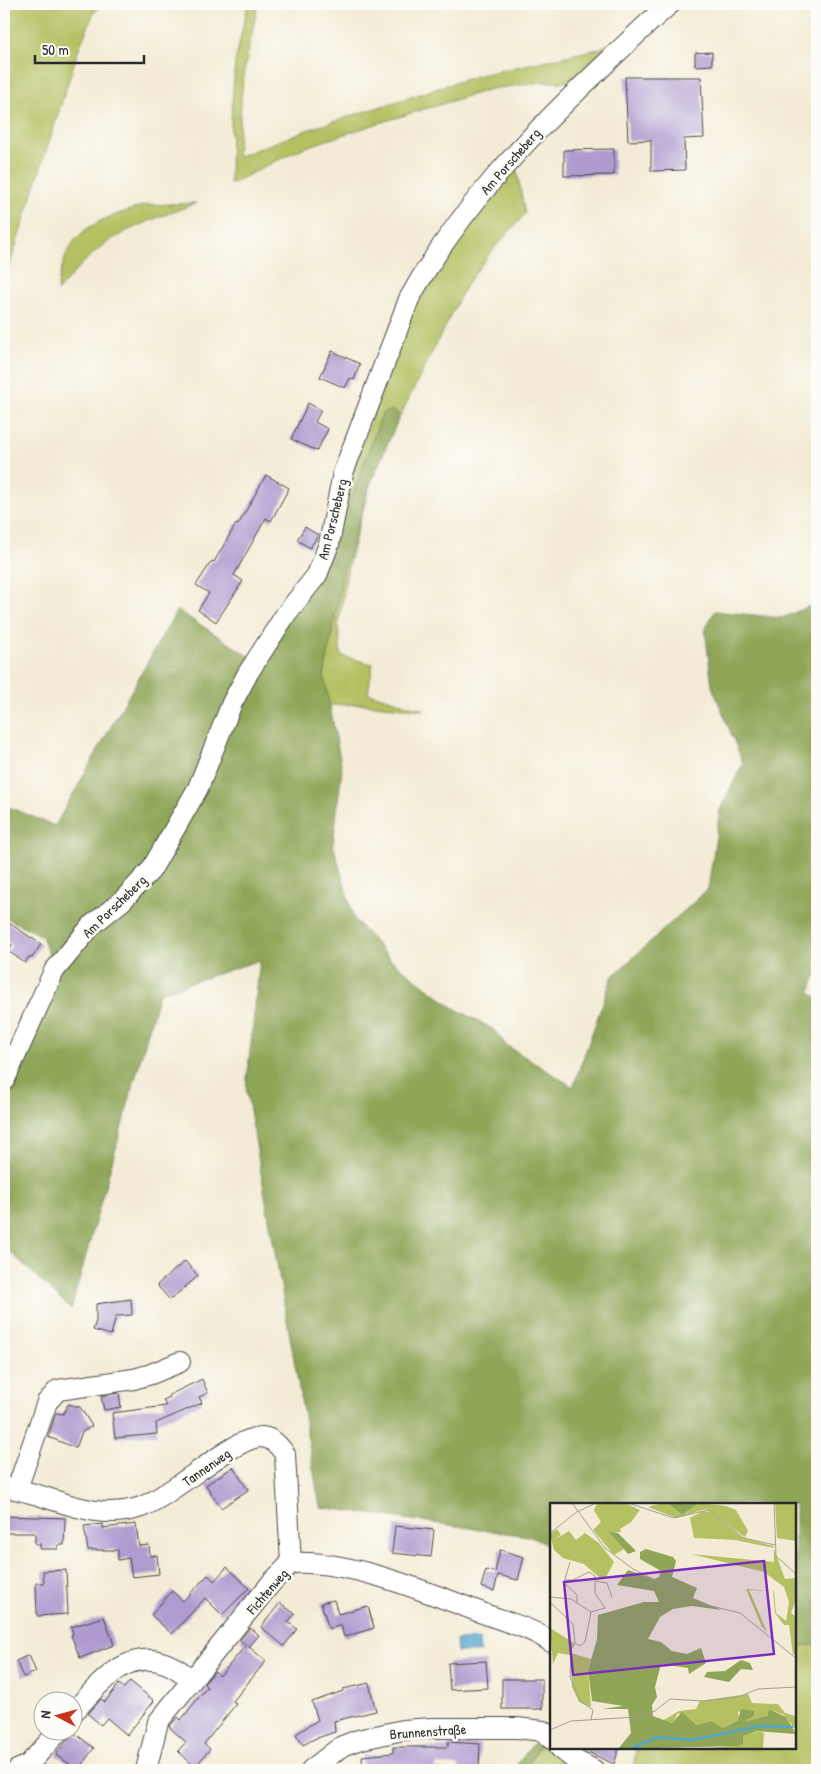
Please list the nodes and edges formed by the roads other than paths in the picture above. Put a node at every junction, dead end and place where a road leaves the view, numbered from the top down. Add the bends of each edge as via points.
1 (670, 4) edge
2 (4, 1081) edge
3 (180, 1362) dead end
4 (10, 1488) edge
5 (291, 1564) junction
6 (550, 1642) edge
7 (192, 1680) junction
8 (82, 1702) edge
9 (548, 1731) edge
10 (49, 1742) edge
11 (562, 1749) edge
12 (17, 1770) edge
13 (146, 1770) edge
14 (312, 1770) edge
15 (594, 1770) edge

1 - 2 street, Am Porscheberg via 567,100 513,156 462,219 418,283 409,299 344,473 329,544 317,575 286,614 248,673 232,703 198,788 151,870 122,901 92,925 54,971
3 - 4 street, Tannenweg via 151,1374 58,1390 47,1402
4 - 5 street, Tannenweg via 83,1510 110,1512 132,1509 166,1495 241,1442 262,1437 272,1440 285,1454
5 - 6 street, Fichtenweg via 317,1563 353,1570 434,1595
5 - 7 street, Fichtenweg via 272,1582
7 - 8 street via 172,1664 136,1660 111,1672
7 - 13 street, Fichtenweg via 156,1726
9 - 14 street, Brunnenstraße via 496,1727 403,1730 342,1746
10 - 12 street via 28,1764
11 - 15 street

